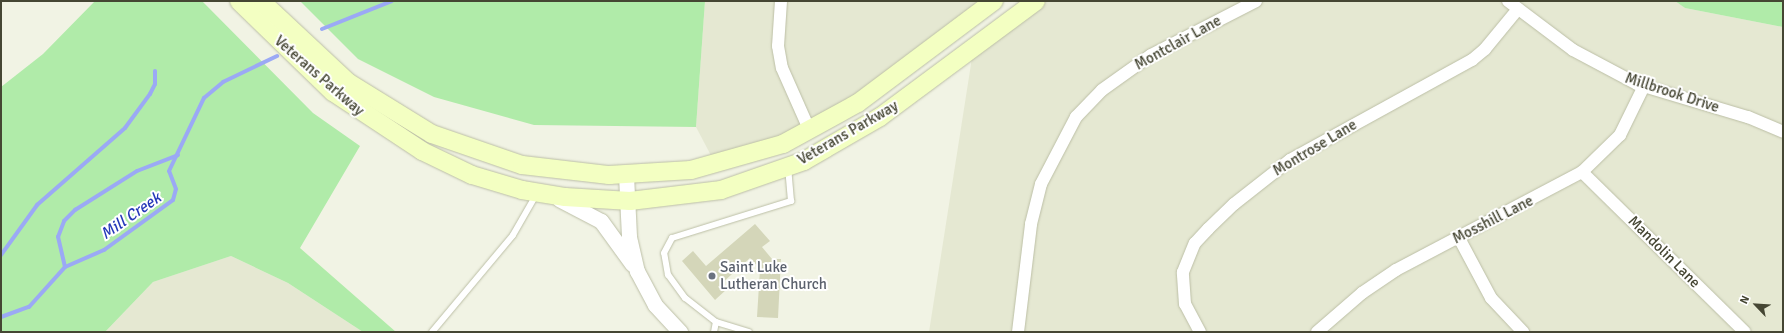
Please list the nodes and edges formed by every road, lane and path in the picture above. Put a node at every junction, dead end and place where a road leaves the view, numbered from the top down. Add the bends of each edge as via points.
1 (239, 1) edge
2 (261, 1) edge
3 (781, 1) edge
4 (994, 1) edge
5 (1036, 1) edge
6 (1256, 1) edge
7 (1508, 1) edge
8 (1518, 9) junction
9 (1644, 86) junction
10 (809, 129) junction
11 (1783, 132) edge
12 (788, 168) junction
13 (1582, 172) junction
14 (626, 175) junction
15 (544, 194) junction
16 (630, 201) junction
17 (1459, 238) junction
18 (637, 271) junction
19 (716, 322) junction
20 (432, 332) edge
21 (680, 332) edge
22 (714, 332) edge
23 (749, 332) edge
24 (1018, 332) edge
25 (1200, 332) edge
26 (1317, 332) edge
27 (1523, 332) edge
28 (1745, 332) edge

1 - 15 main road, Veterans Parkway via 333,92 370,120 422,151 472,175
2 - 14 main road, Veterans Parkway via 349,83 432,134 522,165 579,174
3 - 10 street via 778,40 782,68
4 - 10 main road, Veterans Parkway via 866,98
5 - 12 main road, Veterans Parkway via 880,118
6 - 24 street, Montclair Lane via 1151,55 1102,90 1076,117 1041,184 1031,224
7 - 8 street, Millbrook Drive
8 - 9 street, Millbrook Drive via 1573,50
8 - 25 street, Montrose Lane via 1485,49 1472,60 1290,160 1234,204 1208,229 1195,243 1183,272 1185,304
9 - 11 street, Millbrook Drive via 1748,117
9 - 13 street, Mosshill Lane via 1620,135
10 - 14 main road, Veterans Parkway via 783,144 716,165
12 - 16 main road, Veterans Parkway via 701,194
12 - 19 lane via 791,201 672,238 664,253 668,275 684,298
13 - 17 street, Mosshill Lane
13 - 28 street, Mandolin Lane
14 - 16 street
15 - 16 main road, Veterans Parkway
15 - 18 street via 601,221
15 - 20 lane
16 - 18 street via 629,237
17 - 26 street, Mosshill Lane via 1379,281
17 - 27 street via 1491,298
18 - 21 street via 655,305
19 - 22 lane
19 - 23 lane

